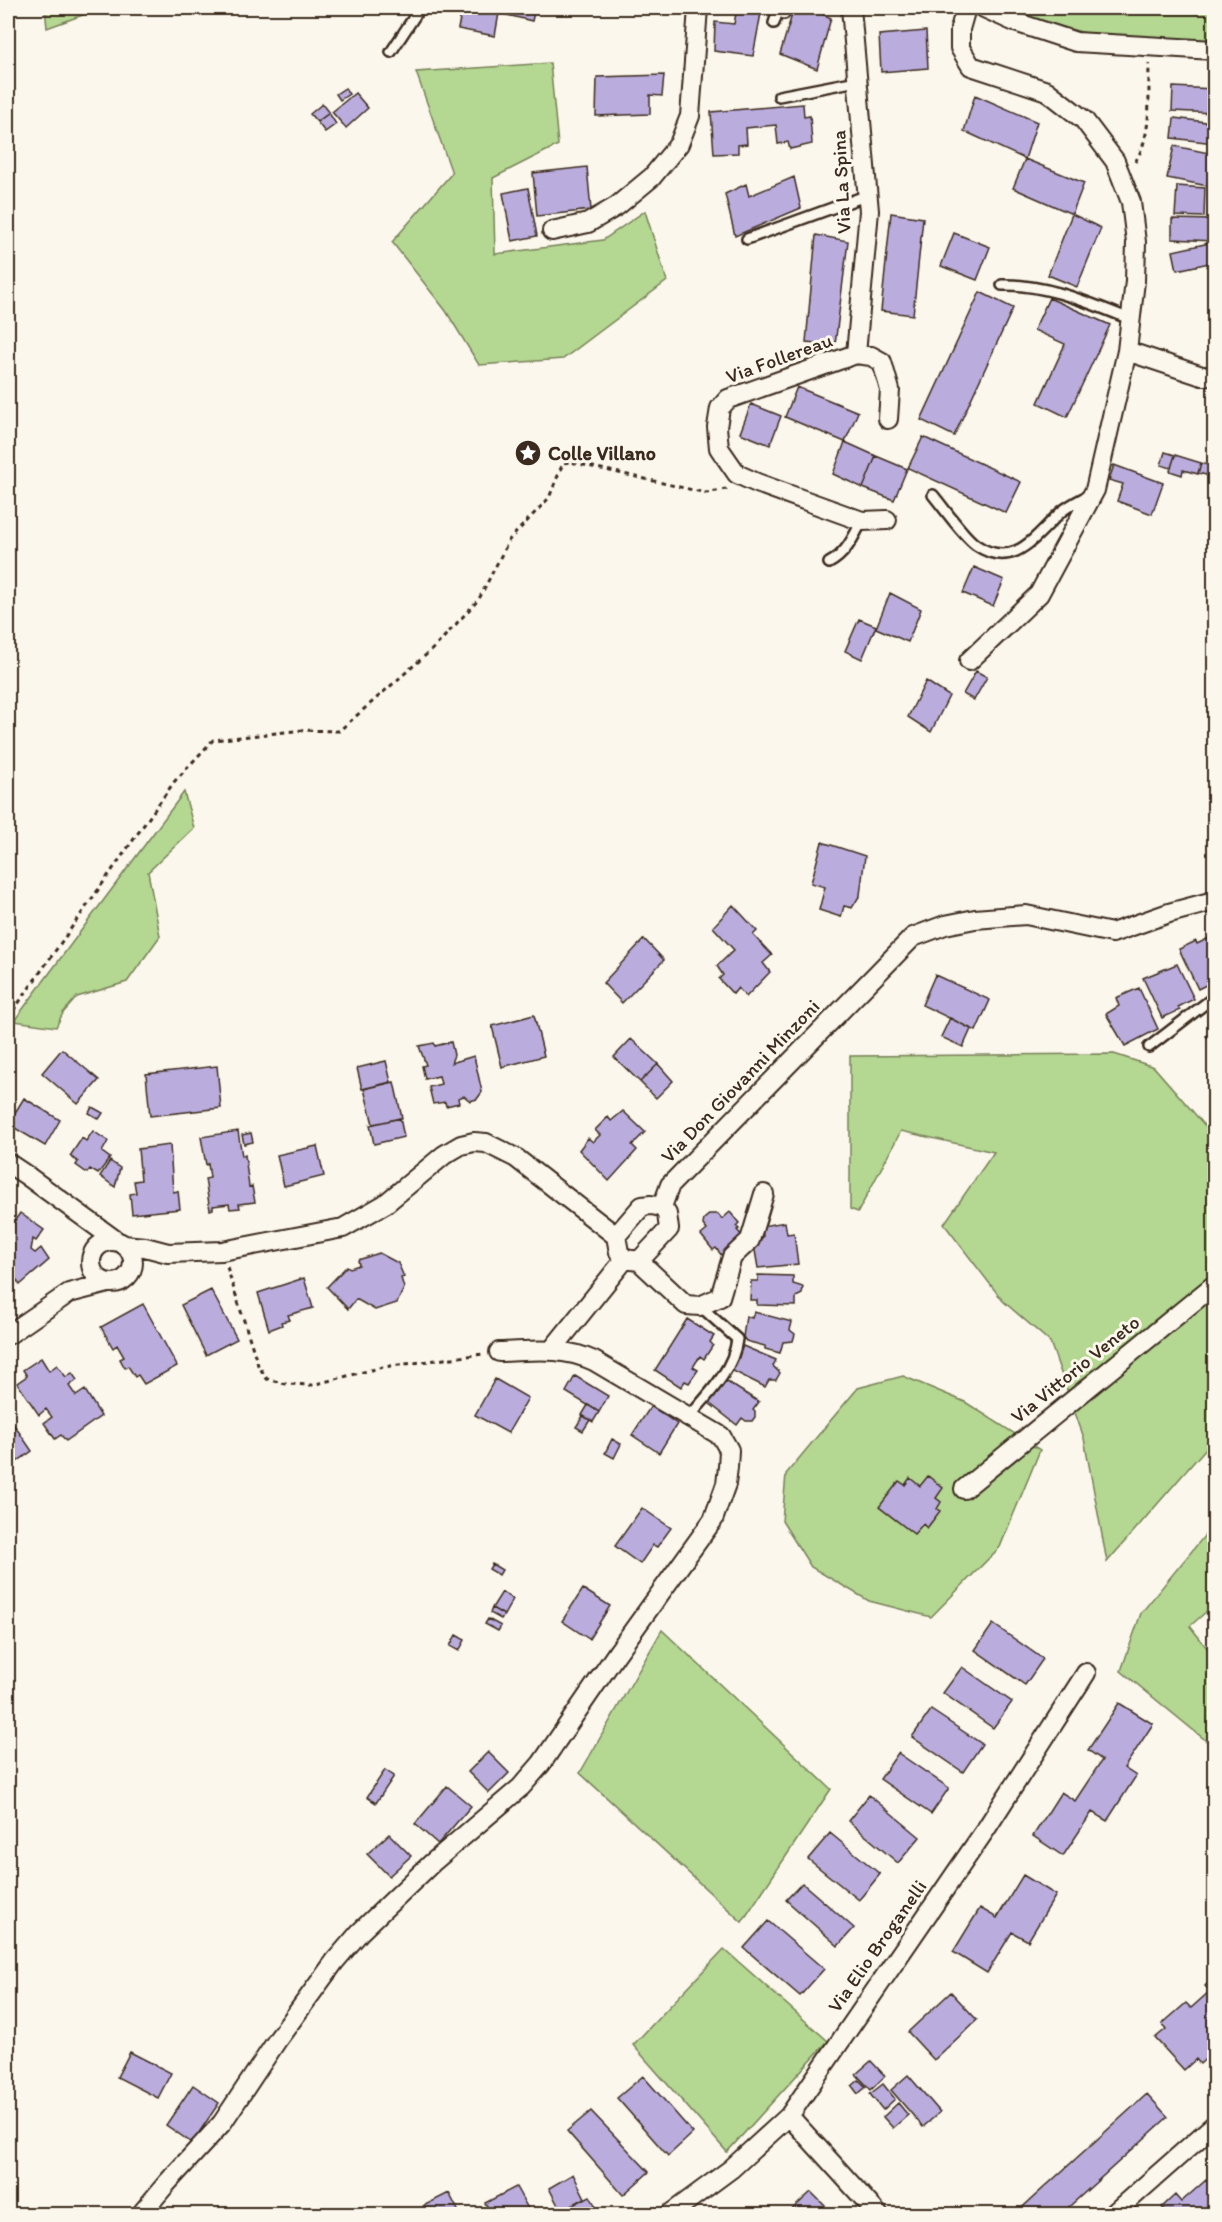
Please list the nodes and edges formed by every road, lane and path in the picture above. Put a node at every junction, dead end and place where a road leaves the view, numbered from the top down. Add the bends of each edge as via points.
1 (420, 8) edge
2 (698, 8) edge
3 (851, 8) edge
4 (966, 8) edge
5 (984, 8) edge
6 (783, 10) edge
7 (774, 23) dead end
8 (1150, 47) junction
9 (1215, 50) edge
10 (391, 52) dead end
11 (857, 81) junction
12 (779, 96) dead end
13 (1122, 181) junction
14 (868, 195) junction
15 (552, 231) dead end
16 (747, 239) dead end
17 (1002, 285) dead end
18 (1130, 319) junction
19 (1127, 351) junction
20 (856, 354) junction
21 (1215, 375) edge
22 (888, 419) dead end
23 (737, 474) junction
24 (1095, 490) junction
25 (933, 495) dead end
26 (862, 520) junction
27 (887, 520) dead end
28 (829, 563) dead end
29 (969, 661) dead end
30 (1215, 901) edge
31 (1215, 997) edge
32 (8, 1018) edge
33 (1149, 1047) dead end
34 (8, 1163) edge
35 (764, 1194) dead end
36 (662, 1207) junction
37 (89, 1220) junction
38 (616, 1236) junction
39 (121, 1244) junction
40 (222, 1251) junction
41 (168, 1253) junction
42 (93, 1257) junction
43 (632, 1260) junction
44 (132, 1268) junction
45 (108, 1283) junction
46 (1215, 1285) edge
47 (69, 1293) junction
48 (700, 1306) junction
49 (8, 1335) edge
50 (551, 1351) junction
51 (499, 1352) joint
52 (689, 1417) junction
53 (964, 1489) dead end
54 (1086, 1673) dead end
55 (789, 2116) junction
56 (1215, 2126) edge
57 (141, 2214) edge
58 (670, 2214) edge
59 (878, 2214) edge
60 (1113, 2214) edge

1 - 10 lane
2 - 15 street via 690,116 679,144 652,177 617,206 588,223
3 - 11 street, Via La Spina
4 - 13 street via 960,48 971,66 1047,91 1084,120 1115,161
5 - 8 street via 1076,42
6 - 7 lane
8 - 9 street
8 - 13 path via 1147,133 1140,155
11 - 12 lane
11 - 14 street, Via La Spina
13 - 18 street via 1131,202 1137,242
14 - 16 lane
14 - 20 street, Via La Spina
17 - 18 lane via 1046,289
18 - 19 street
19 - 21 street via 1202,376
19 - 24 street
20 - 22 street, Via Follereau via 882,362 890,390
20 - 23 street, Via Follereau via 728,399 720,408 719,448
23 - 26 street
23 - 32 path via 726,489 706,493 563,463 549,498 509,540 479,599 435,647 339,731 303,730 213,740 174,782
24 - 25 lane via 1064,510 1012,554 995,554 974,544
24 - 29 street via 1039,594
26 - 27 street
26 - 28 lane via 850,544
30 - 36 street, Via Don Giovanni Minzoni via 1112,933 1026,915 945,925 913,937 670,1185
31 - 33 lane
34 - 37 street
35 - 48 street via 750,1240 732,1257 720,1297
36 - 38 street via 642,1206
36 - 43 street via 668,1214 669,1229
37 - 39 street
37 - 42 street
38 - 40 street via 516,1158 486,1143 474,1142 444,1155 378,1209 343,1228
38 - 43 street via 619,1252
39 - 41 street
39 - 42 street via 105,1243
39 - 44 street via 132,1255
40 - 41 street
40 - 51 path via 258,1365 267,1378 285,1384 312,1385 383,1367
41 - 44 street
42 - 45 street via 96,1276
42 - 47 street
43 - 48 street via 686,1305
43 - 50 street
44 - 45 street via 121,1282
45 - 47 street
46 - 53 street, Via Vittorio Veneto
47 - 49 street
48 - 52 lane via 737,1339 736,1349 718,1383
50 - 51 street
50 - 52 street via 575,1352 594,1361
52 - 57 street via 721,1436 729,1450 726,1484 713,1520 542,1764 360,1932 278,2038 222,2123
54 - 55 street, Via Elio Broganelli via 986,1829
55 - 58 street, Via Elio Broganelli via 731,2169
55 - 59 street
56 - 60 street

